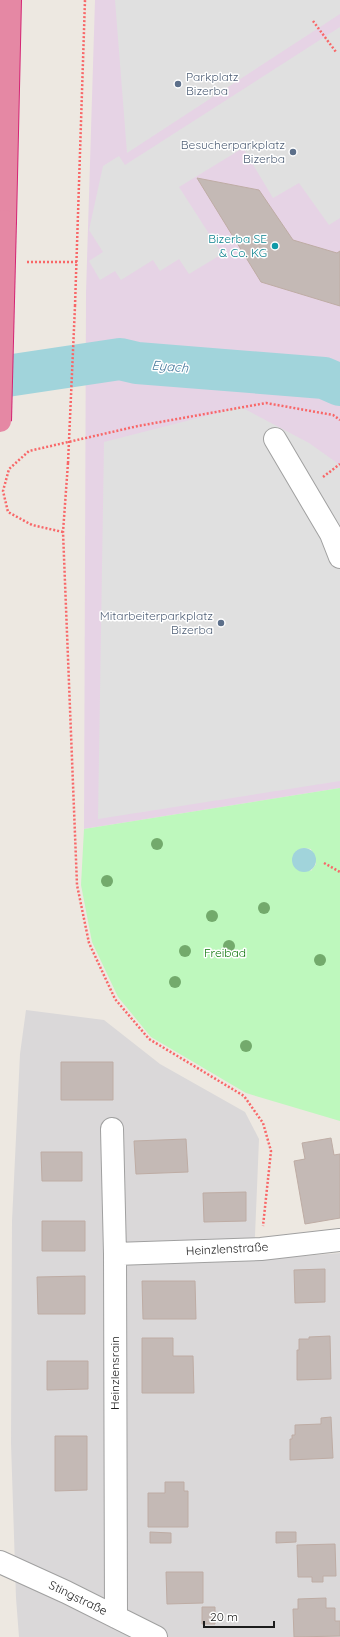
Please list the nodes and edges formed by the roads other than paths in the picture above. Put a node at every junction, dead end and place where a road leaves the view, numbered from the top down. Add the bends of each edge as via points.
1 (10, 0) edge
2 (0, 421) edge
3 (275, 439) dead end
4 (340, 557) edge
5 (112, 1129) dead end
6 (340, 1240) edge
7 (114, 1254) junction
8 (6, 1564) edge
9 (116, 1617) junction
10 (156, 1637) edge

1 - 2 highway, bridge
3 - 4 street via 331,534
5 - 7 street, Heinzlensrain
6 - 7 street, Heinzlenstraße via 261,1248
7 - 9 street, Heinzlensrain
8 - 9 street, Stingstraße
9 - 10 street, Stingstraße

